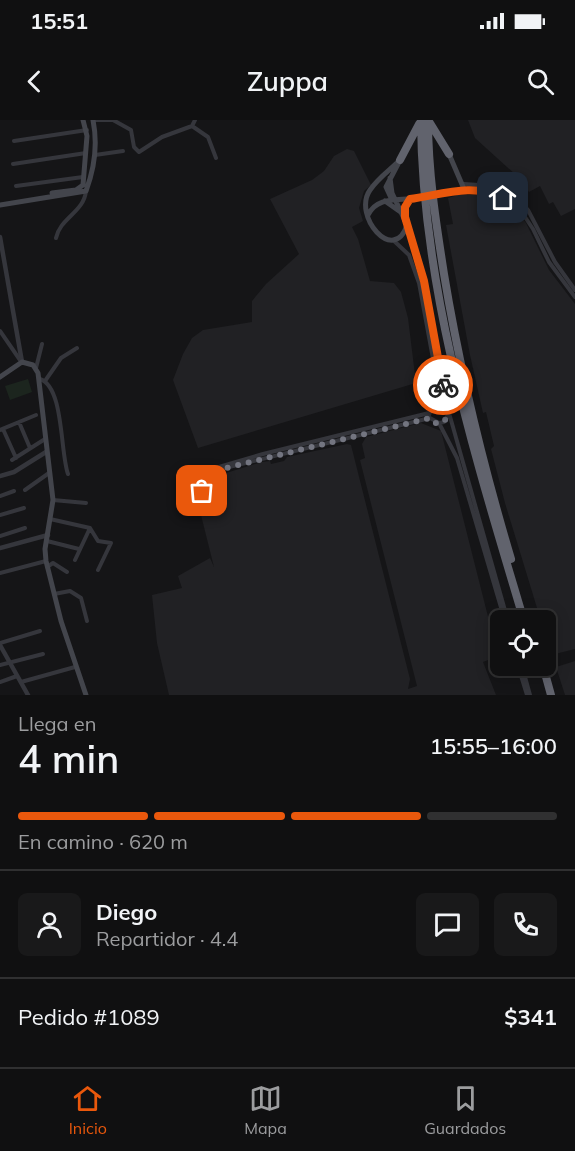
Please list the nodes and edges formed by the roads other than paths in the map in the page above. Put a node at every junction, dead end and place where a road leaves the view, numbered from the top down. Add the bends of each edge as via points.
1 (84, 120) edge
2 (94, 120) edge
3 (112, 120) edge
4 (195, 120) edge
5 (421, 120) edge
6 (428, 120) edge
7 (192, 126) junction
8 (87, 130) junction
9 (14, 141) dead end
10 (123, 152) dead end
11 (86, 153) junction
12 (449, 154) junction
13 (95, 155) junction
14 (216, 158) dead end
15 (400, 160) junction
16 (425, 161) junction
17 (13, 164) dead end
18 (83, 177) junction
19 (16, 186) dead end
20 (464, 187) junction
21 (83, 189) junction
22 (413, 199) junction
23 (394, 200) junction
24 (384, 201) junction
25 (0, 203) edge
26 (368, 215) junction
27 (405, 217) junction
28 (407, 225) junction
29 (0, 237) edge
30 (56, 238) dead end
31 (392, 239) junction
32 (575, 290) edge
33 (575, 297) edge
34 (0, 331) edge
35 (42, 344) dead end
36 (77, 348) dead end
37 (22, 362) junction
38 (36, 368) junction
39 (0, 377) edge
40 (42, 380) junction
41 (467, 393) junction
42 (434, 405) junction
43 (448, 411) junction
44 (429, 412) junction
45 (477, 413) dead end
46 (36, 415) dead end
47 (430, 418) junction
48 (19, 422) junction
49 (439, 423) junction
50 (1, 429) edge
51 (45, 439) junction
52 (487, 446) dead end
53 (30, 448) junction
54 (46, 452) junction
55 (50, 473) junction
56 (68, 474) dead end
57 (195, 474) junction
58 (0, 476) edge
59 (201, 477) junction
60 (26, 490) dead end
61 (14, 491) dead end
62 (491, 492) junction
63 (0, 496) edge
64 (53, 500) junction
65 (86, 503) dead end
66 (24, 508) dead end
67 (0, 515) edge
68 (51, 519) junction
69 (25, 528) dead end
70 (90, 528) junction
71 (0, 536) edge
72 (47, 538) junction
73 (0, 548) edge
74 (79, 549) junction
75 (75, 560) dead end
76 (47, 564) junction
77 (98, 570) dead end
78 (67, 572) dead end
79 (0, 573) edge
80 (54, 594) junction
81 (504, 610) edge
82 (504, 610) edge
83 (521, 610) edge
84 (526, 610) edge
85 (87, 621) dead end
86 (40, 631) dead end
87 (0, 644) edge
88 (44, 654) dead end
89 (9, 662) junction
90 (0, 666) edge
91 (75, 667) junction
92 (17, 676) junction
93 (523, 676) edge
94 (541, 676) edge
95 (546, 676) edge
96 (0, 682) edge
97 (21, 682) junction
98 (27, 694) edge
99 (19, 695) edge
100 (86, 695) edge
101 (528, 695) edge
102 (546, 695) edge
103 (552, 695) edge

1 - 8 main road
2 - 3 street
2 - 13 main road
3 - 7 street via 131,130 139,152 162,137
4 - 7 street
5 - 15 highway
5 - 16 highway
6 - 12 highway
6 - 16 highway
7 - 14 street via 208,137
8 - 9 street
8 - 11 main road
10 - 13 street
11 - 17 street
11 - 18 main road
12 - 16 highway via 435,150
12 - 20 main road
13 - 21 main road
15 - 16 highway via 412,154
15 - 23 main road via 390,178
15 - 26 main road via 369,191
16 - 41 highway
16 - 83 highway via 429,228 467,423
18 - 19 street
18 - 21 main road
20 - 22 main road, bridge
20 - 32 street via 494,186 519,201
20 - 33 street via 493,192 521,211 549,262
21 - 25 main road
21 - 30 street via 82,205
22 - 23 main road
22 - 27 main road via 405,207
23 - 24 main road
23 - 27 main road
24 - 26 main road
24 - 27 main road
26 - 31 main road via 377,235
27 - 28 main road
28 - 31 main road via 402,235
28 - 43 street via 424,281
29 - 37 street
31 - 42 street via 409,255 419,283 436,375
34 - 37 street
35 - 38 street
36 - 40 street via 61,358
37 - 38 main road
37 - 39 main road
38 - 40 main road
40 - 51 main road
40 - 56 street via 51,388 59,416
41 - 45 highway
41 - 62 highway
42 - 43 street via 444,405
42 - 44 street
43 - 49 street via 448,418
43 - 81 street
44 - 47 street
44 - 57 street
46 - 48 street
47 - 49 street
47 - 59 street
48 - 50 street
48 - 53 street
49 - 82 street via 457,458
50 - 53 street via 14,459
51 - 53 street
51 - 54 main road
52 - 62 highway via 485,459
54 - 55 main road
54 - 58 street
55 - 60 street
55 - 64 main road
57 - 59 street
57 - 59 street via 185,485 192,493 202,491
61 - 63 street
62 - 84 highway
64 - 65 street
64 - 68 main road
66 - 67 street
68 - 70 street
68 - 72 main road
69 - 71 street
70 - 74 street
70 - 77 street via 98,541 112,545
72 - 73 street
72 - 74 street
72 - 76 main road
74 - 75 street
76 - 78 street via 53,563
76 - 79 street
76 - 80 main road
80 - 85 street via 70,591 81,598
80 - 91 main road
86 - 87 street
87 - 89 street
88 - 89 street
89 - 90 street
89 - 92 street
91 - 97 street
91 - 100 main road
92 - 96 street
92 - 97 street
93 - 101 street
94 - 102 highway
95 - 103 highway
97 - 98 street
98 - 99 street

